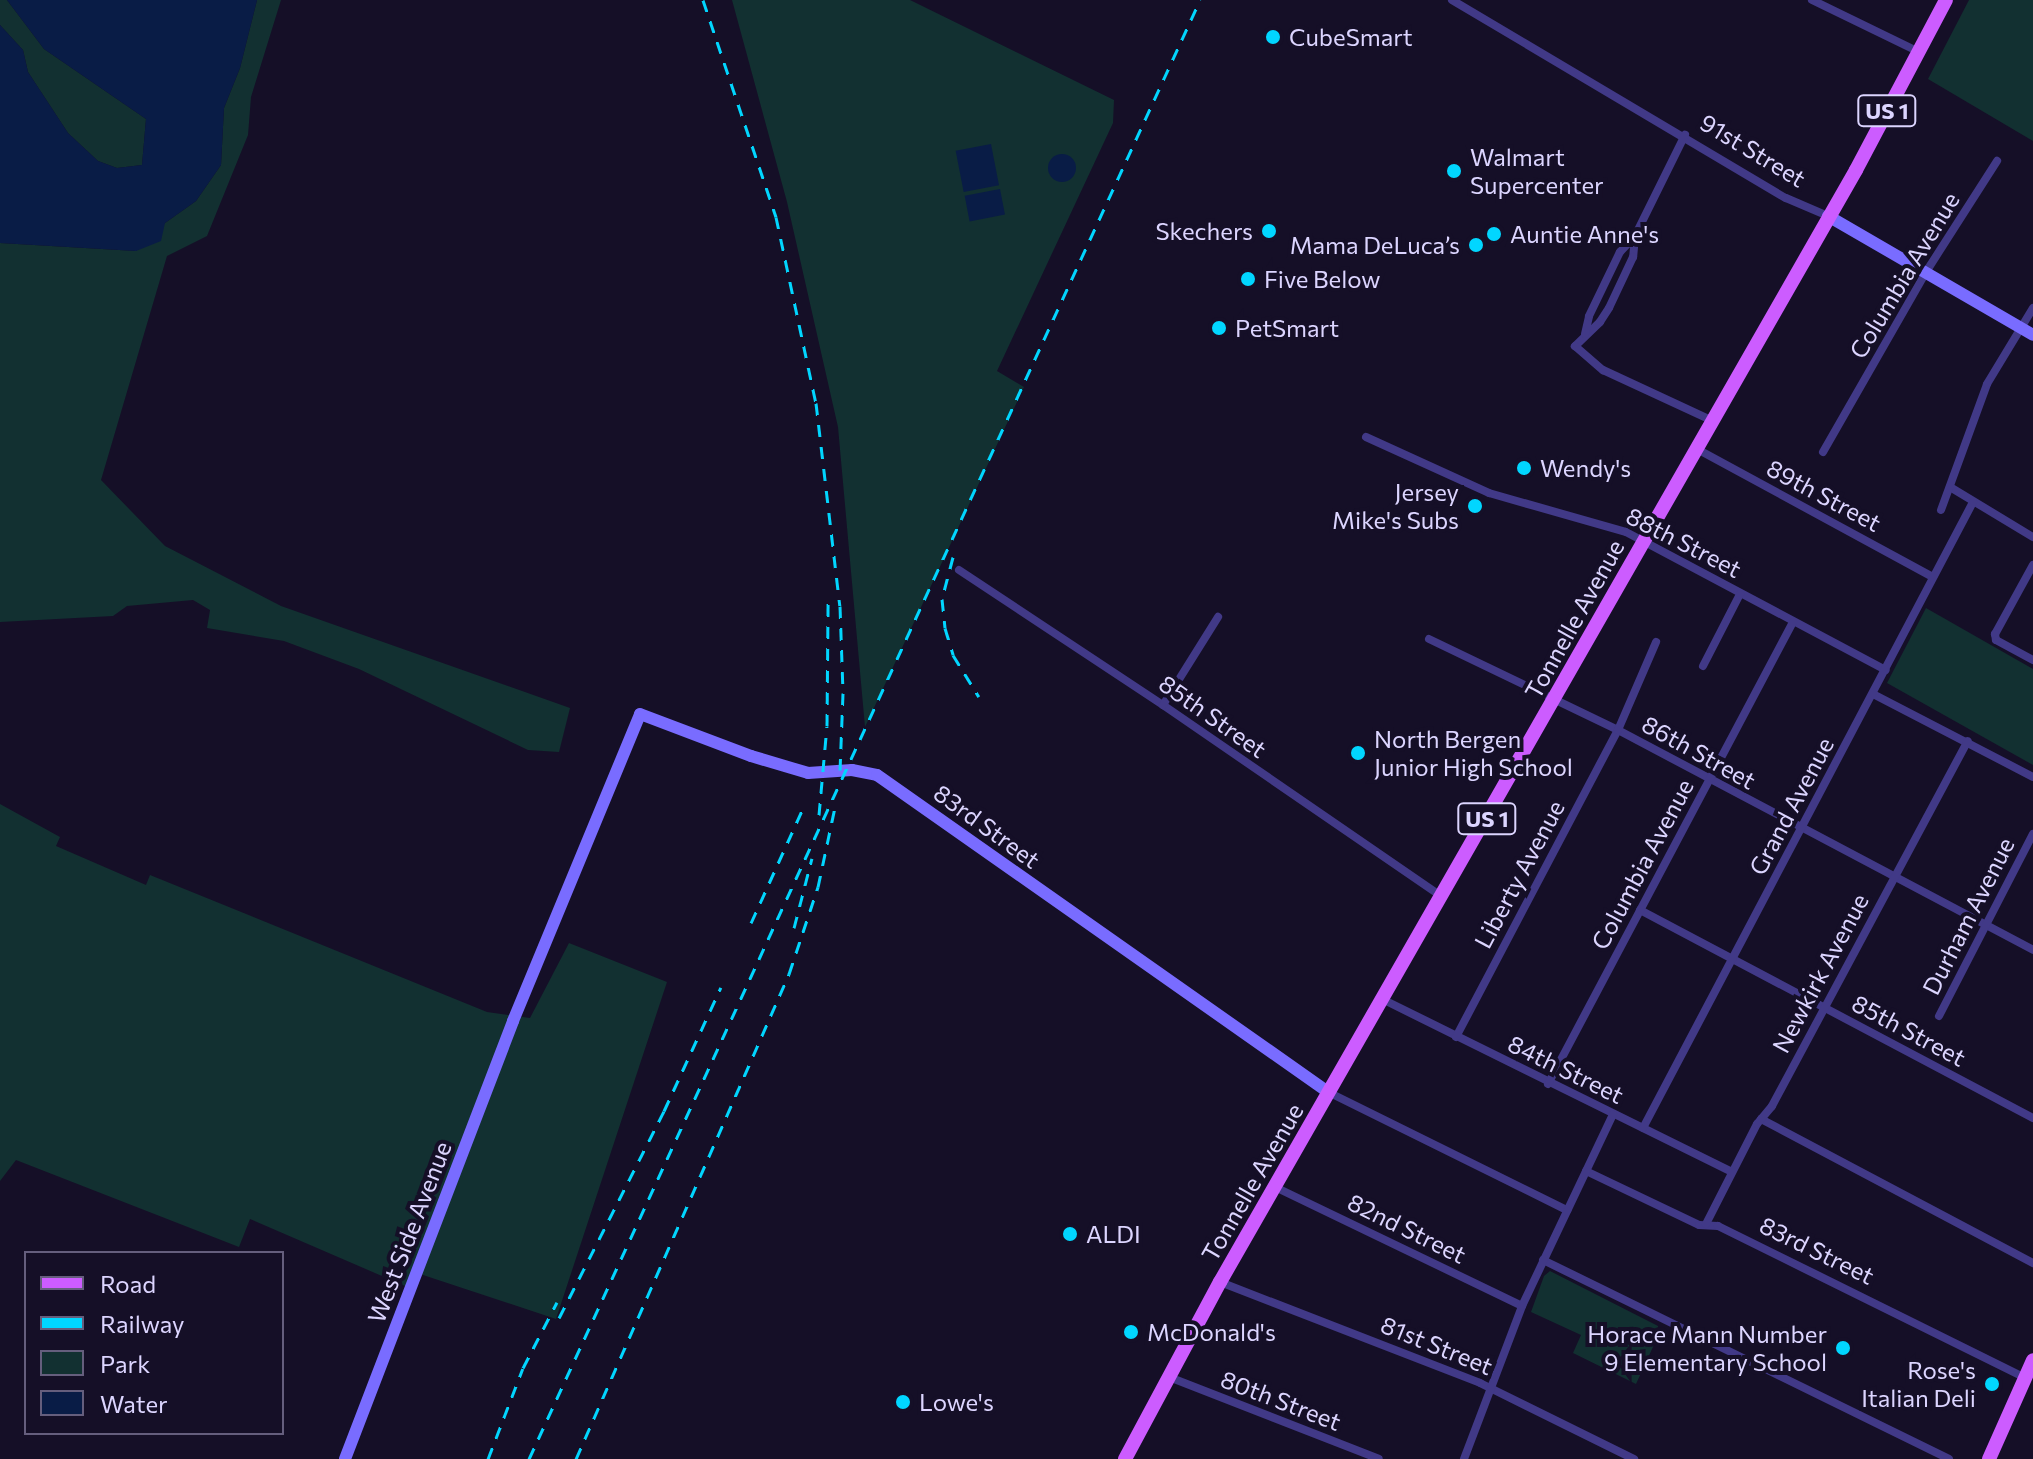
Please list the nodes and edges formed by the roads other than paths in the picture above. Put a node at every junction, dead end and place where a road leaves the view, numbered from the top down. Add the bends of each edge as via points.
1 (1452, 0) edge
2 (1812, 0) edge
3 (1946, 0) edge
4 (1920, 52) junction
5 (1685, 135) junction
6 (1997, 161) dead end
7 (1828, 216) junction
8 (1635, 236) junction
9 (1926, 272) junction
10 (2033, 308) edge
11 (2021, 328) junction
12 (1585, 334) junction
13 (2033, 335) edge
14 (1714, 422) junction
15 (1366, 437) dead end
16 (1697, 449) junction
17 (1823, 452) dead end
18 (1950, 487) junction
19 (1973, 502) junction
20 (1941, 510) dead end
21 (2033, 537) edge
22 (1643, 540) junction
23 (2033, 565) edge
24 (959, 570) dead end
25 (1933, 577) junction
26 (1740, 594) junction
27 (1218, 617) dead end
28 (1793, 622) junction
29 (1429, 639) dead end
30 (1656, 642) dead end
31 (2033, 660) edge
32 (1703, 666) dead end
33 (1886, 670) junction
34 (1873, 694) junction
35 (1555, 698) junction
36 (1163, 705) junction
37 (1618, 730) junction
38 (1968, 741) junction
39 (2033, 777) edge
40 (1709, 780) junction
41 (1801, 829) junction
42 (2033, 834) edge
43 (1893, 877) junction
44 (1443, 898) junction
45 (1640, 910) junction
46 (1986, 925) junction
47 (2033, 950) edge
48 (1732, 959) junction
49 (1384, 1000) junction
50 (1824, 1008) junction
51 (1939, 1016) dead end
52 (513, 1021) joint
53 (1456, 1037) junction
54 (1548, 1084) junction
55 (1328, 1092) junction
56 (1613, 1114) junction
57 (2033, 1118) edge
58 (1761, 1119) junction
59 (1643, 1128) junction
60 (1586, 1171) junction
61 (1732, 1172) junction
62 (1275, 1187) junction
63 (1567, 1210) junction
64 (1706, 1224) junction
65 (1543, 1260) junction
66 (2033, 1263) edge
67 (1220, 1282) junction
68 (1522, 1306) junction
69 (2033, 1360) edge
70 (1169, 1377) junction
71 (2025, 1378) junction
72 (1491, 1388) junction
73 (345, 1459) edge
74 (1125, 1459) edge
75 (1379, 1459) edge
76 (1464, 1459) edge
77 (1634, 1459) edge
78 (1949, 1459) edge
79 (1989, 1459) edge

1 - 5 street, 91st Street
2 - 4 street
3 - 4 main road, US 1
4 - 7 main road, Tonnelle Avenue / US 1
5 - 7 street, 91st Street via 1786,198
5 - 8 street
6 - 9 street, Columbia Avenue
7 - 9 street, 91st Street
7 - 14 main road, Tonnelle Avenue / US 1
8 - 12 street via 1620,252
8 - 12 street via 1633,257 1609,308
9 - 11 street, 91st Street
9 - 17 street, Columbia Avenue
10 - 11 street
11 - 13 street, 91st Street
11 - 18 street via 1987,384
12 - 14 street via 1575,346 1603,370
14 - 16 main road, Tonnelle Avenue / US 1
15 - 22 street, 88th Street via 1489,493
16 - 22 main road, Tonnelle Avenue / US 1
16 - 25 street, 89th Street
18 - 19 street
18 - 20 street
19 - 21 street
19 - 25 street, Grand Avenue
22 - 26 street, 88th Street
22 - 35 main road, Tonnelle Avenue / US 1
23 - 31 street via 1997,627 1996,640
24 - 36 street, 85th Street
25 - 33 street, Grand Avenue
26 - 28 street, 88th Street
26 - 32 street
27 - 36 street
28 - 33 street, 88th Street
28 - 40 street, Columbia Avenue
29 - 35 street, 86th Street
30 - 37 street, Liberty Avenue
33 - 34 street, Grand Avenue
34 - 38 street
34 - 41 street, Grand Avenue
35 - 37 street, 86th Street
35 - 44 main road, Tonnelle Avenue / US 1
36 - 44 street, 85th Street
37 - 40 street, 86th Street
37 - 53 street, Liberty Avenue
38 - 39 street
38 - 43 street, Newkirk Avenue
40 - 41 street, 86th Street
40 - 45 street, Columbia Avenue
41 - 43 street, 86th Street
41 - 48 street, Grand Avenue
42 - 46 street, Durham Avenue
43 - 46 street, 86th Street
43 - 50 street, Newkirk Avenue
44 - 49 main road, Tonnelle Avenue / US 1
45 - 48 street, 85th Street
45 - 54 street, Columbia Avenue
46 - 47 street, 86th Street
46 - 51 street, Durham Avenue
48 - 50 street, 85th Street
48 - 59 street, Grand Avenue
49 - 53 street, 84th Street
49 - 55 main road, Tonnelle Avenue / US 1
50 - 57 street, 85th Street
50 - 58 street, Newkirk Avenue
52 - 55 street, 83rd Street via 640,714 808,773 852,770 877,775
52 - 73 street, West Side Avenue
53 - 54 street, 84th Street
54 - 56 street, 84th Street
55 - 62 main road, Tonnelle Avenue / US 1
55 - 63 street, 83rd Street
56 - 59 street, 84th Street
56 - 60 street
58 - 61 street, Newkirk Avenue
58 - 66 street
59 - 61 street, 84th Street
60 - 63 street
60 - 64 street, 83rd Street
61 - 64 street, Newkirk Avenue
62 - 67 main road, Tonnelle Avenue / US 1
62 - 68 street, 82nd Street
63 - 65 street
64 - 71 street, 83rd Street
65 - 68 street
65 - 78 street
67 - 70 main road, Tonnelle Avenue / US 1
67 - 72 street, 81st Street
68 - 72 street
69 - 71 main road
70 - 74 main road, Tonnelle Avenue / US 1
70 - 75 street, 80th Street
71 - 79 main road
72 - 76 street
72 - 77 street, 81st Street

